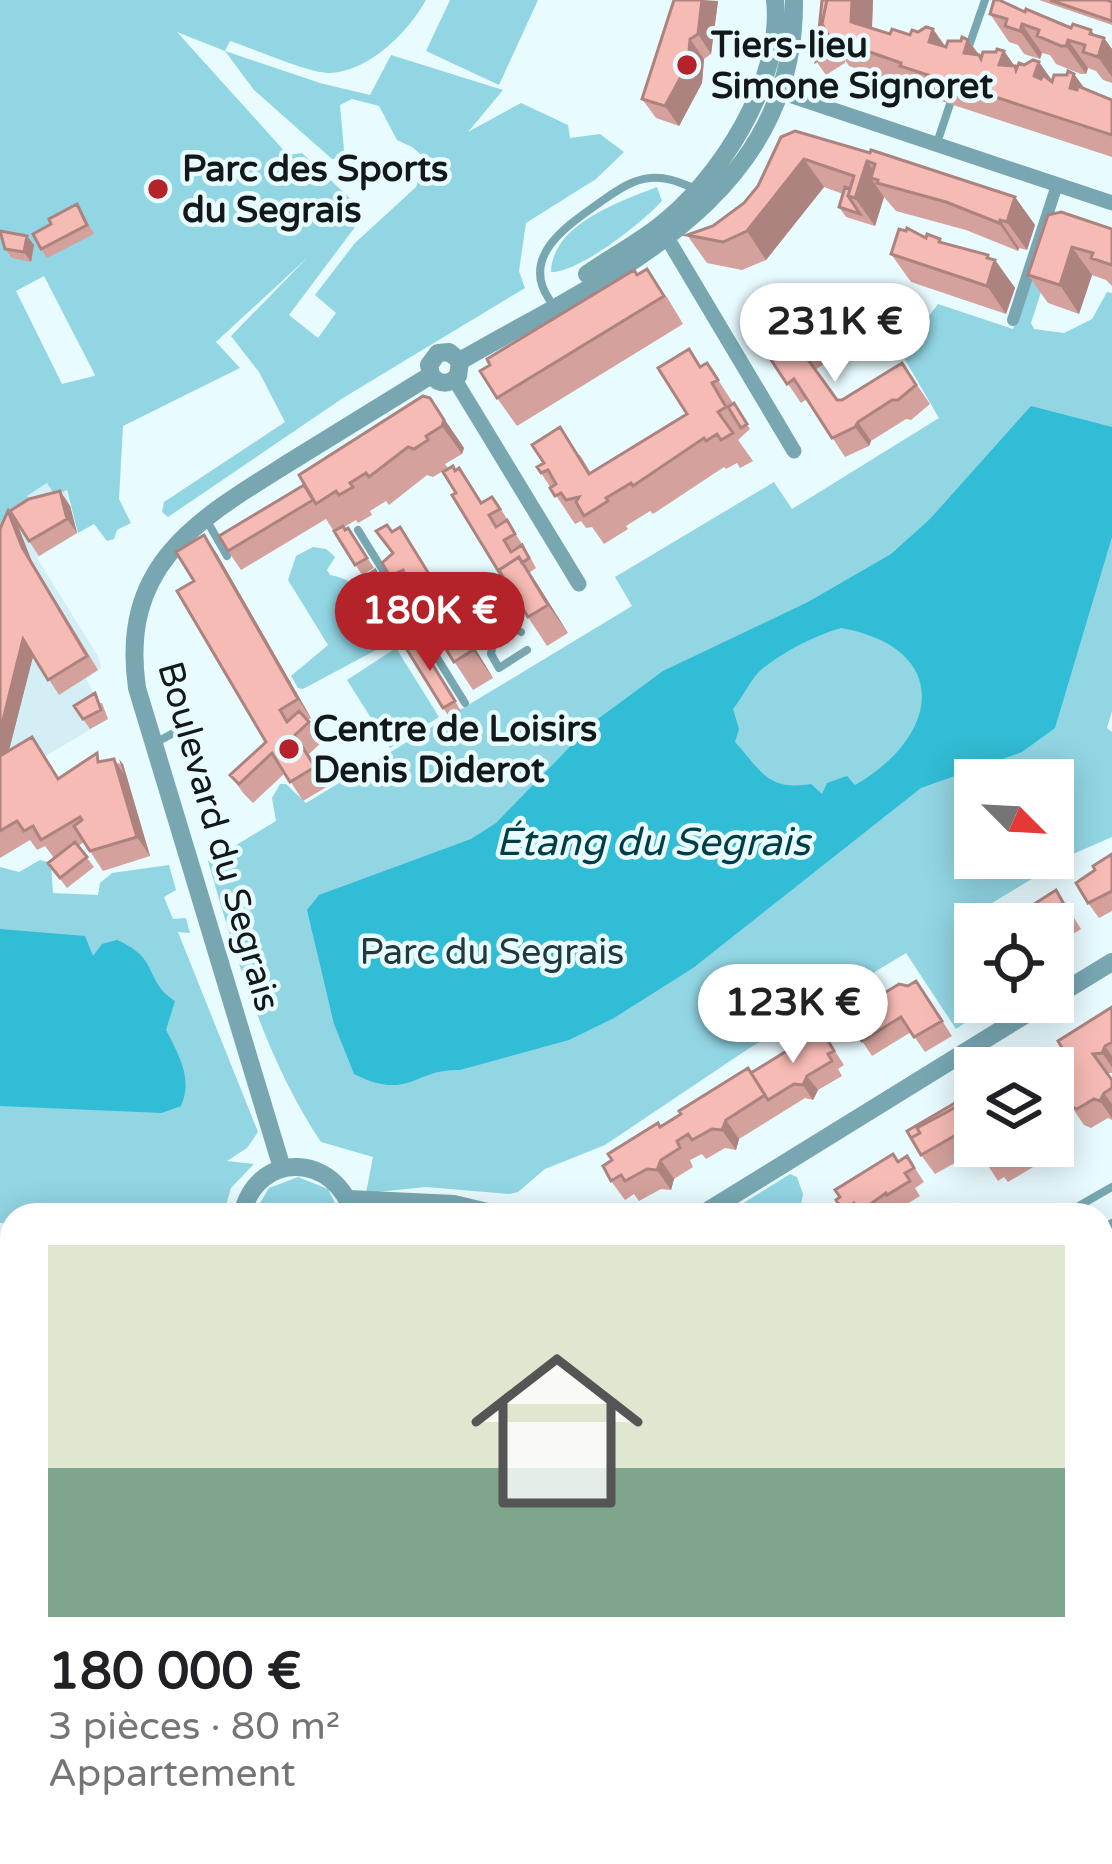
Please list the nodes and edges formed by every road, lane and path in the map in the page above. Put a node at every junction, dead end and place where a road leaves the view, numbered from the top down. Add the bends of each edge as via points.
1 (775, 0) edge
2 (794, 0) edge
3 (985, 0) edge
4 (966, 57) edge
5 (772, 90) junction
6 (950, 104) edge
7 (936, 144) junction
8 (1058, 185) junction
9 (697, 190) junction
10 (1112, 203) edge
11 (663, 233) junction
12 (549, 299) junction
13 (1013, 320) dead end
14 (456, 365) junction
15 (431, 375) junction
16 (794, 451) dead end
17 (205, 517) junction
18 (358, 530) dead end
19 (227, 556) edge
20 (533, 583) edge
21 (579, 584) dead end
22 (492, 615) junction
23 (521, 632) edge
24 (430, 646) junction
25 (527, 650) dead end
26 (464, 703) dead end
27 (177, 731) dead end
28 (154, 744) junction
29 (1112, 962) edge
30 (1074, 985) edge
31 (1013, 1023) edge
32 (282, 1168) junction
33 (1112, 1187) edge
34 (246, 1203) edge
35 (348, 1203) edge
36 (720, 1203) edge
37 (1085, 1203) edge

1 - 5 street
2 - 5 street via 791,52
3 - 4 lane
5 - 7 street
5 - 9 street
5 - 11 street via 765,129 736,172 692,220
6 - 7 lane
7 - 8 street
8 - 10 street
8 - 13 street
9 - 11 street
9 - 12 lane via 670,179 639,180 561,230 541,259 540,286
11 - 12 street
11 - 14 street
11 - 16 street
12 - 14 street
14 - 15 street via 440,382
14 - 15 street, Boulevard du Segrais via 443,351 433,356
14 - 21 street
15 - 17 street, Boulevard du Segrais
17 - 19 lane
17 - 28 street, Boulevard du Segrais via 163,560 139,616 134,670
18 - 24 lane
20 - 22 lane
22 - 23 lane
22 - 24 lane
22 - 25 lane via 491,654 500,668
24 - 26 lane
27 - 28 lane
28 - 32 street, Boulevard du Segrais
29 - 30 street
31 - 36 street
32 - 34 street via 264,1177
32 - 35 street via 321,1171
33 - 37 lane

